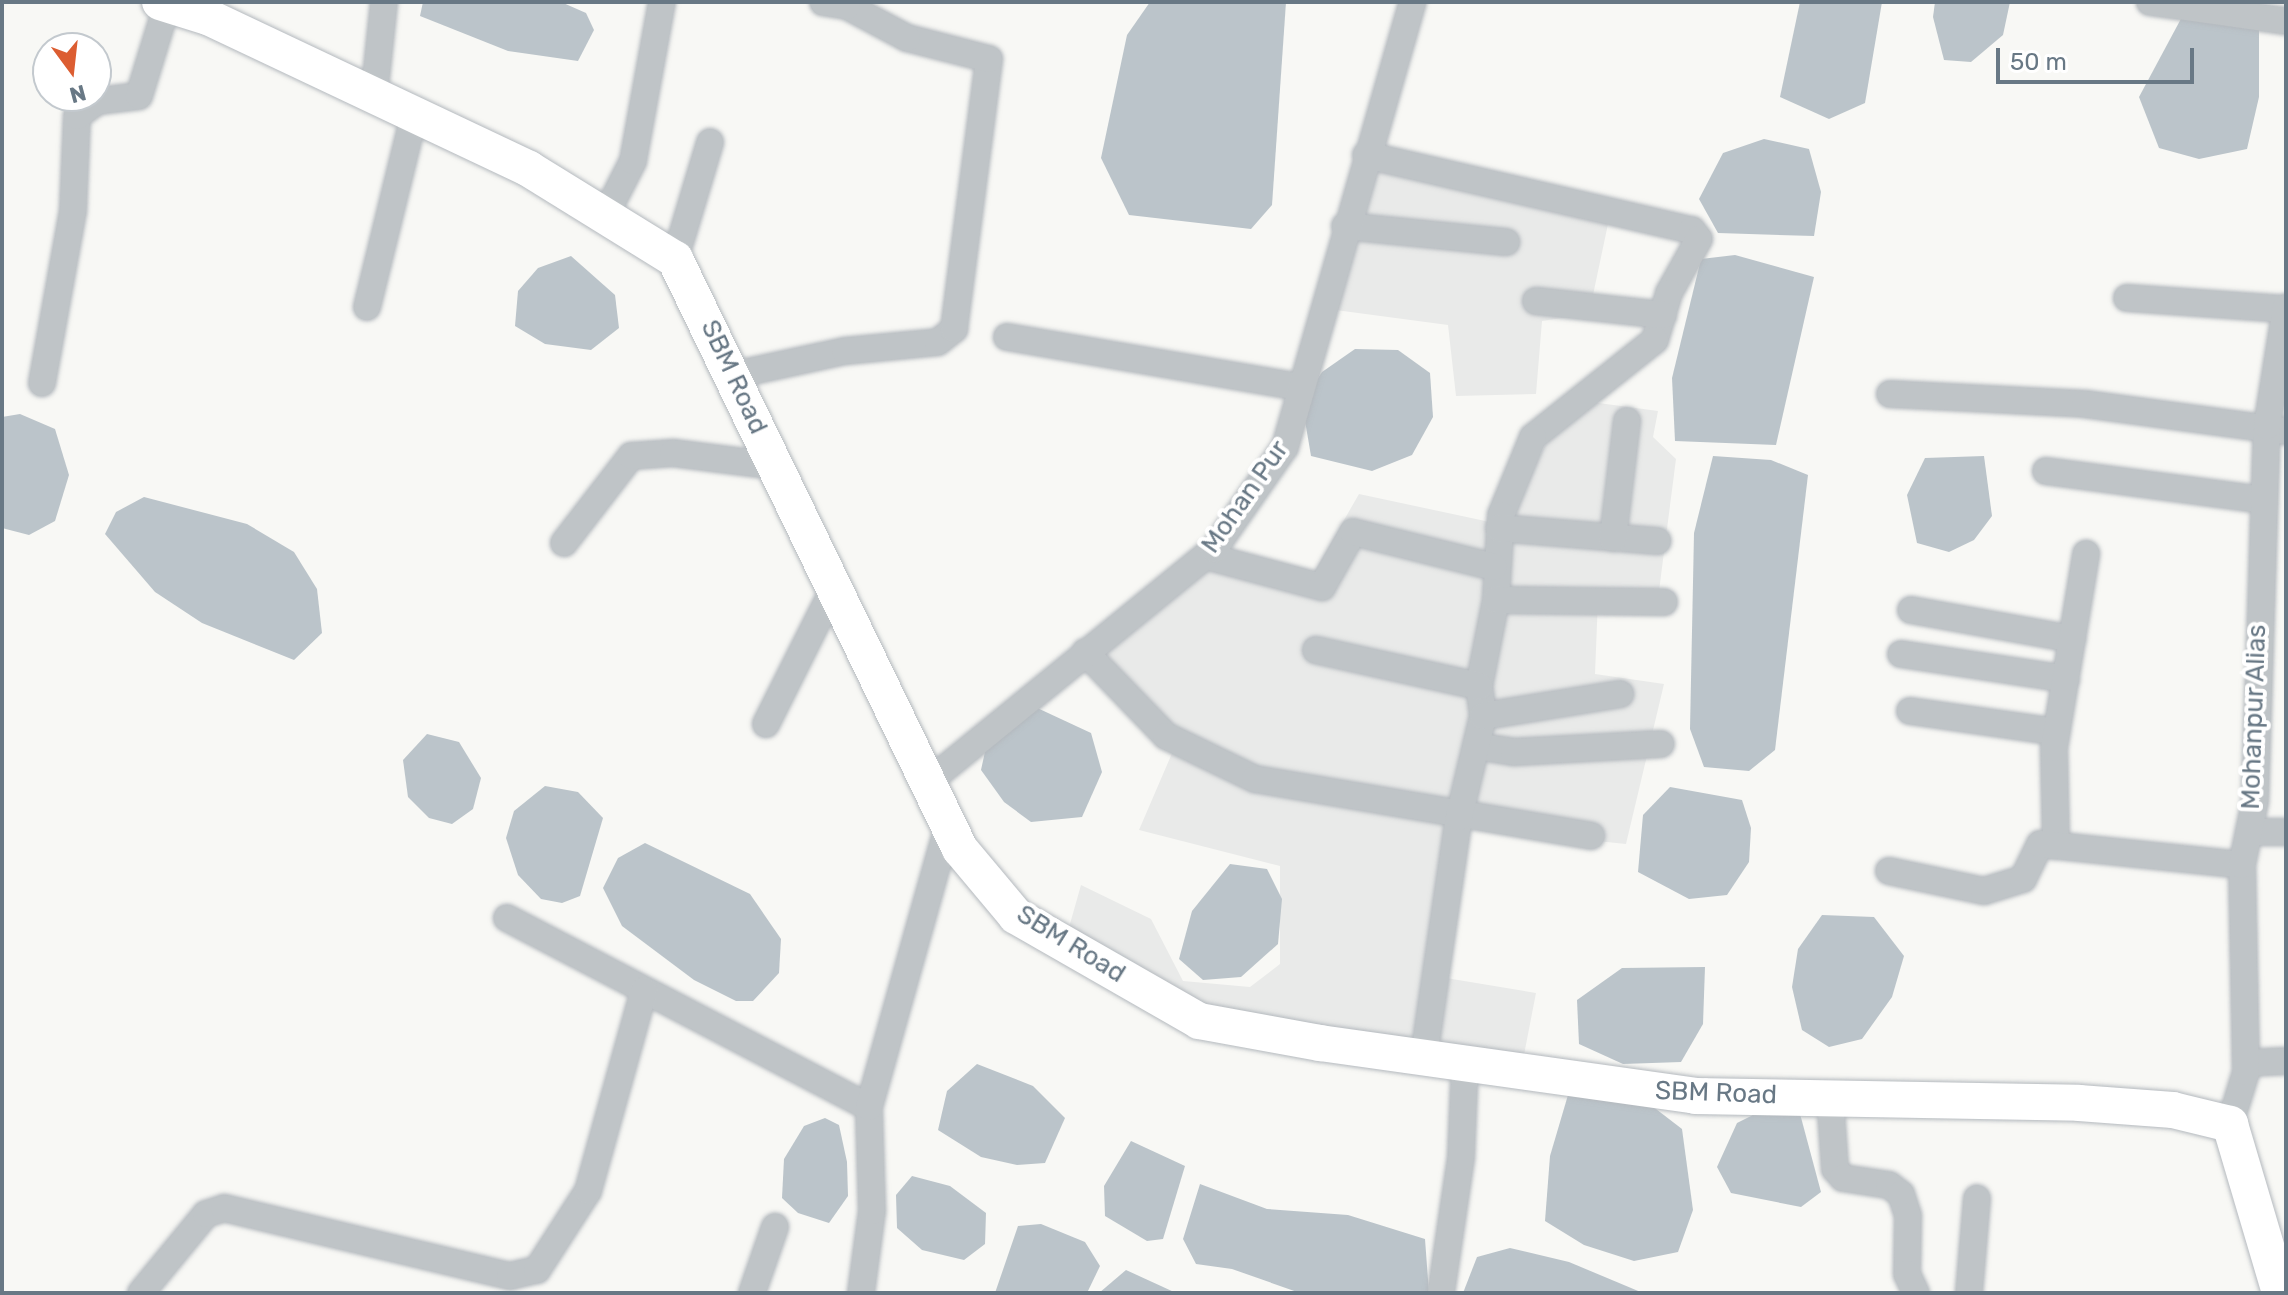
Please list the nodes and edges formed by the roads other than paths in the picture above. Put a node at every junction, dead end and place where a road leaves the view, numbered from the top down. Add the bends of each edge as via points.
1 (384, 2) edge
2 (662, 2) edge
3 (823, 2) edge
4 (1413, 2) edge
5 (2150, 2) edge
6 (164, 4) edge
7 (2286, 21) edge
8 (374, 97) junction
9 (414, 116) junction
10 (710, 142) dead end
11 (1366, 155) junction
12 (605, 216) junction
13 (1345, 226) junction
14 (1506, 242) dead end
15 (675, 259) junction
16 (2127, 298) dead end
17 (1536, 301) dead end
18 (367, 307) dead end
19 (2286, 309) edge
20 (1663, 315) junction
21 (1007, 337) dead end
22 (734, 375) junction
23 (42, 383) dead end
24 (2280, 383) edge
25 (1301, 387) junction
26 (1890, 394) dead end
27 (1627, 421) dead end
28 (2276, 428) edge
29 (776, 466) junction
30 (2046, 471) dead end
31 (2263, 500) junction
32 (1499, 528) junction
33 (1613, 538) junction
34 (1657, 541) dead end
35 (564, 543) dead end
36 (2086, 554) dead end
37 (1206, 556) junction
38 (1494, 567) junction
39 (833, 590) junction
40 (1496, 600) junction
41 (1664, 602) dead end
42 (1911, 610) dead end
43 (2072, 639) junction
44 (1316, 650) dead end
45 (1085, 652) junction
46 (1901, 654) dead end
47 (2066, 679) junction
48 (1479, 686) junction
49 (1620, 694) dead end
50 (1910, 711) dead end
51 (1483, 716) junction
52 (766, 724) dead end
53 (2057, 732) junction
54 (1661, 744) dead end
55 (1476, 746) junction
56 (927, 783) junction
57 (1459, 817) junction
58 (948, 826) junction
59 (2249, 832) junction
60 (2286, 832) edge
61 (1591, 836) dead end
62 (2056, 846) junction
63 (2242, 865) junction
64 (1889, 871) dead end
65 (507, 918) dead end
66 (644, 991) junction
67 (1424, 1056) junction
68 (2286, 1061) edge
69 (1465, 1062) junction
70 (2246, 1063) junction
71 (1830, 1097) junction
72 (869, 1107) junction
73 (2230, 1124) junction
74 (1977, 1198) dead end
75 (775, 1227) dead end
76 (2273, 1292) edge
77 (141, 1293) edge
78 (752, 1293) edge
79 (861, 1293) edge
80 (1441, 1293) edge
81 (1916, 1293) edge
82 (1969, 1293) edge

1 - 8 street
2 - 12 street via 633,161
3 - 22 street via 847,6 907,38 989,59 954,329 938,342 845,351
4 - 11 street, Mohan Pur
5 - 7 street
6 - 8 street via 208,17
6 - 23 street via 139,96 98,101 77,116 73,211
8 - 9 street
9 - 12 street via 529,169
9 - 18 street
10 - 15 street
11 - 13 street, Mohan Pur
11 - 20 street via 1692,230 1697,246 1669,293
12 - 15 street
13 - 14 street
13 - 25 street, Mohan Pur
15 - 22 street, SBM Road
16 - 19 street
17 - 20 street
19 - 24 street, Mohanpur Alias
20 - 32 street via 1655,340 1533,437
21 - 25 street
22 - 29 street, SBM Road
24 - 28 street, Mohanpur Alias
25 - 37 street, Mohan Pur via 1285,447
26 - 28 street via 2085,404
27 - 33 street
28 - 31 street, Mohanpur Alias
29 - 35 street via 673,453 626,458
29 - 39 street, SBM Road
30 - 31 street
31 - 59 street, Mohanpur Alias
32 - 33 street
32 - 38 street
33 - 34 street
36 - 43 street
37 - 38 street via 1322,587 1353,532
37 - 45 street, Mohan Pur
38 - 40 street
39 - 52 street
39 - 56 street, SBM Road
40 - 41 street
40 - 48 street
42 - 43 street
43 - 47 street
44 - 48 street
45 - 56 street, Mohan Pur
45 - 57 street via 1166,736 1200,757 1255,779
46 - 47 street
47 - 53 street
48 - 51 street
49 - 51 street
50 - 53 street
51 - 55 street
53 - 62 street
54 - 55 street via 1514,752
55 - 57 street
56 - 58 street, SBM Road
57 - 61 street
57 - 67 street
58 - 67 street, SBM Road via 1016,916 1199,1021
58 - 72 street
59 - 60 street
59 - 63 street, Mohanpur Alias
62 - 63 street
62 - 64 street via 2040,844 2023,879 1984,891
63 - 70 street, Mohanpur Alias
65 - 66 street
66 - 72 street
66 - 77 street via 588,1191 537,1270 510,1276 224,1208 206,1214
67 - 69 street, SBM Road
68 - 70 street
69 - 71 street, SBM Road via 1695,1096
69 - 80 street via 1461,1157
70 - 73 street, Mohanpur Alias
71 - 73 street, SBM Road via 2173,1110
71 - 81 street via 1835,1169 1843,1178 1889,1185 1901,1194 1908,1216 1907,1274
72 - 79 street via 872,1211
73 - 76 street
74 - 82 street
75 - 78 street

